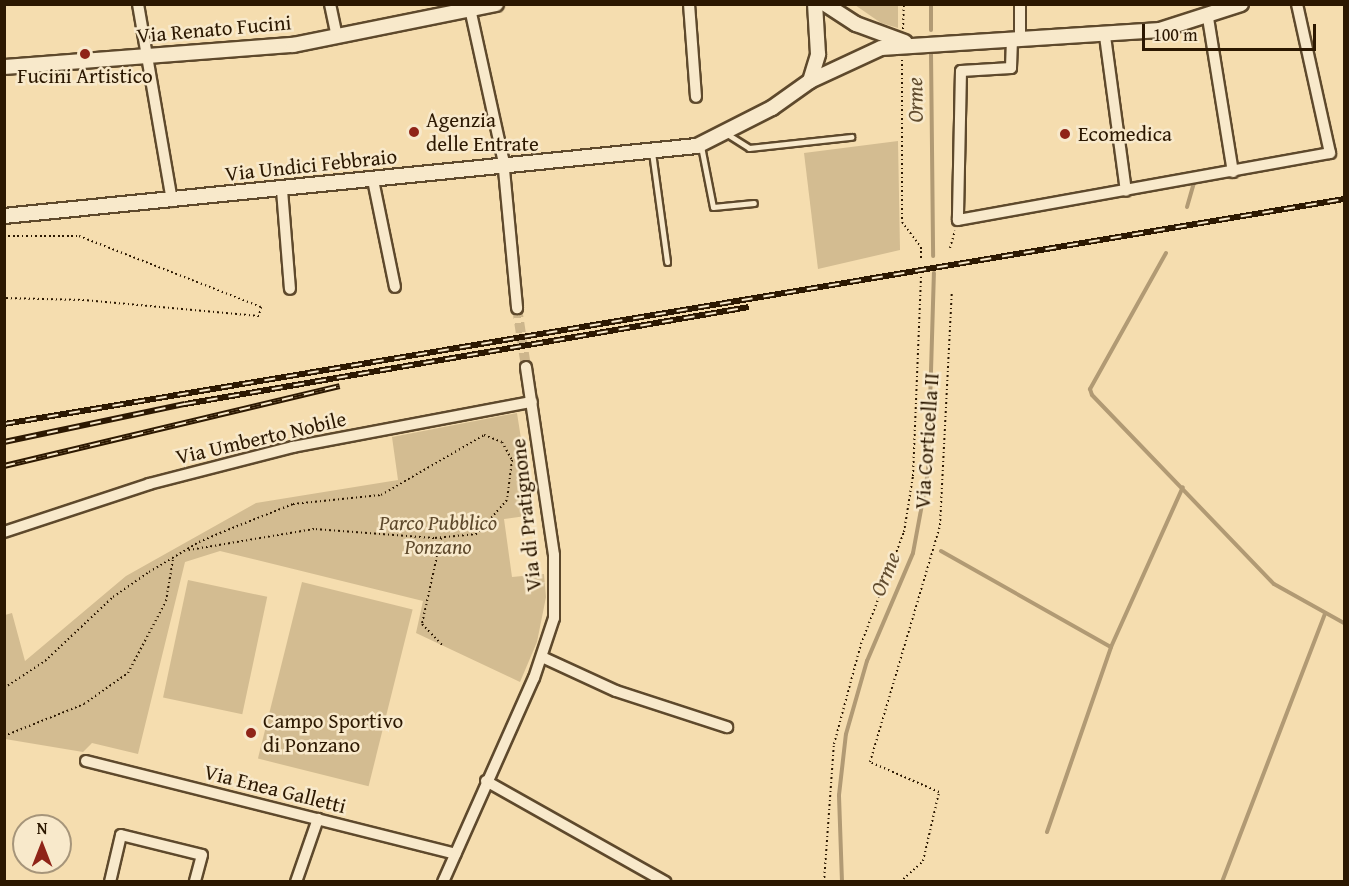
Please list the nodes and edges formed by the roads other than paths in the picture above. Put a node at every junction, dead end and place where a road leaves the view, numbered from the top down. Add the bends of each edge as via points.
1 (138, 4) edge
2 (330, 4) edge
3 (496, 4) edge
4 (689, 4) edge
5 (815, 4) edge
6 (825, 4) edge
7 (1020, 4) edge
8 (1241, 4) edge
9 (1297, 4) edge
10 (469, 7) edge
11 (1208, 18) junction
12 (1105, 36) junction
13 (337, 37) junction
14 (1016, 38) junction
15 (892, 42) junction
16 (148, 56) junction
17 (4, 67) edge
18 (810, 81) junction
19 (696, 97) dead end
20 (727, 134) junction
21 (851, 137) dead end
22 (701, 144) junction
23 (652, 152) junction
24 (504, 166) junction
25 (1233, 172) junction
26 (373, 180) junction
27 (282, 190) junction
28 (1126, 191) junction
29 (172, 201) junction
30 (754, 203) dead end
31 (4, 216) edge
32 (667, 262) dead end
33 (395, 287) dead end
34 (290, 289) dead end
35 (517, 308) tunnel mouth
36 (526, 367) tunnel mouth
37 (532, 402) junction
38 (4, 532) edge
39 (542, 657) junction
40 (727, 727) dead end
41 (86, 761) dead end
42 (486, 781) junction
43 (318, 819) junction
44 (455, 854) junction
45 (110, 882) edge
46 (195, 882) edge
47 (296, 882) edge
48 (443, 882) edge
49 (665, 882) edge

1 - 16 street
2 - 13 street
3 - 10 main road, Via Renato Fucini
4 - 19 street
5 - 18 main road via 818,54
6 - 15 main road
7 - 14 street
8 - 11 main road
9 - 25 street via 1330,153
10 - 13 main road, Via Renato Fucini
10 - 24 street
11 - 12 main road
11 - 25 street
12 - 14 main road
12 - 28 street
13 - 16 main road, Via Renato Fucini
14 - 15 main road
14 - 28 street via 1011,68 961,71 958,220
15 - 18 main road, Via Undici Febbraio
16 - 17 main road, Via Renato Fucini
16 - 29 street
18 - 20 main road, Via Undici Febbraio
20 - 21 lane via 749,148
20 - 22 main road, Via Undici Febbraio
22 - 23 main road, Via Undici Febbraio
22 - 30 lane via 713,207
23 - 24 main road, Via Undici Febbraio
23 - 32 lane
24 - 26 main road, Via Undici Febbraio
24 - 35 street
25 - 28 street
26 - 27 main road, Via Undici Febbraio
26 - 33 street
27 - 29 main road, Via Undici Febbraio
27 - 34 street
29 - 31 main road, Via Undici Febbraio
36 - 37 street, Via di Pratignone
37 - 38 street, Via Umberto Nobile via 293,447 149,484
37 - 39 street, Via di Pratignone via 556,582
39 - 40 street via 616,691
39 - 42 street, Via di Pratignone
41 - 43 street, Via Enea Galletti
42 - 44 street, Via di Pratignone
42 - 49 street
43 - 44 street, Via Enea Galletti
43 - 47 street
44 - 48 street, Via di Pratignone
45 - 46 street via 122,835 202,855

